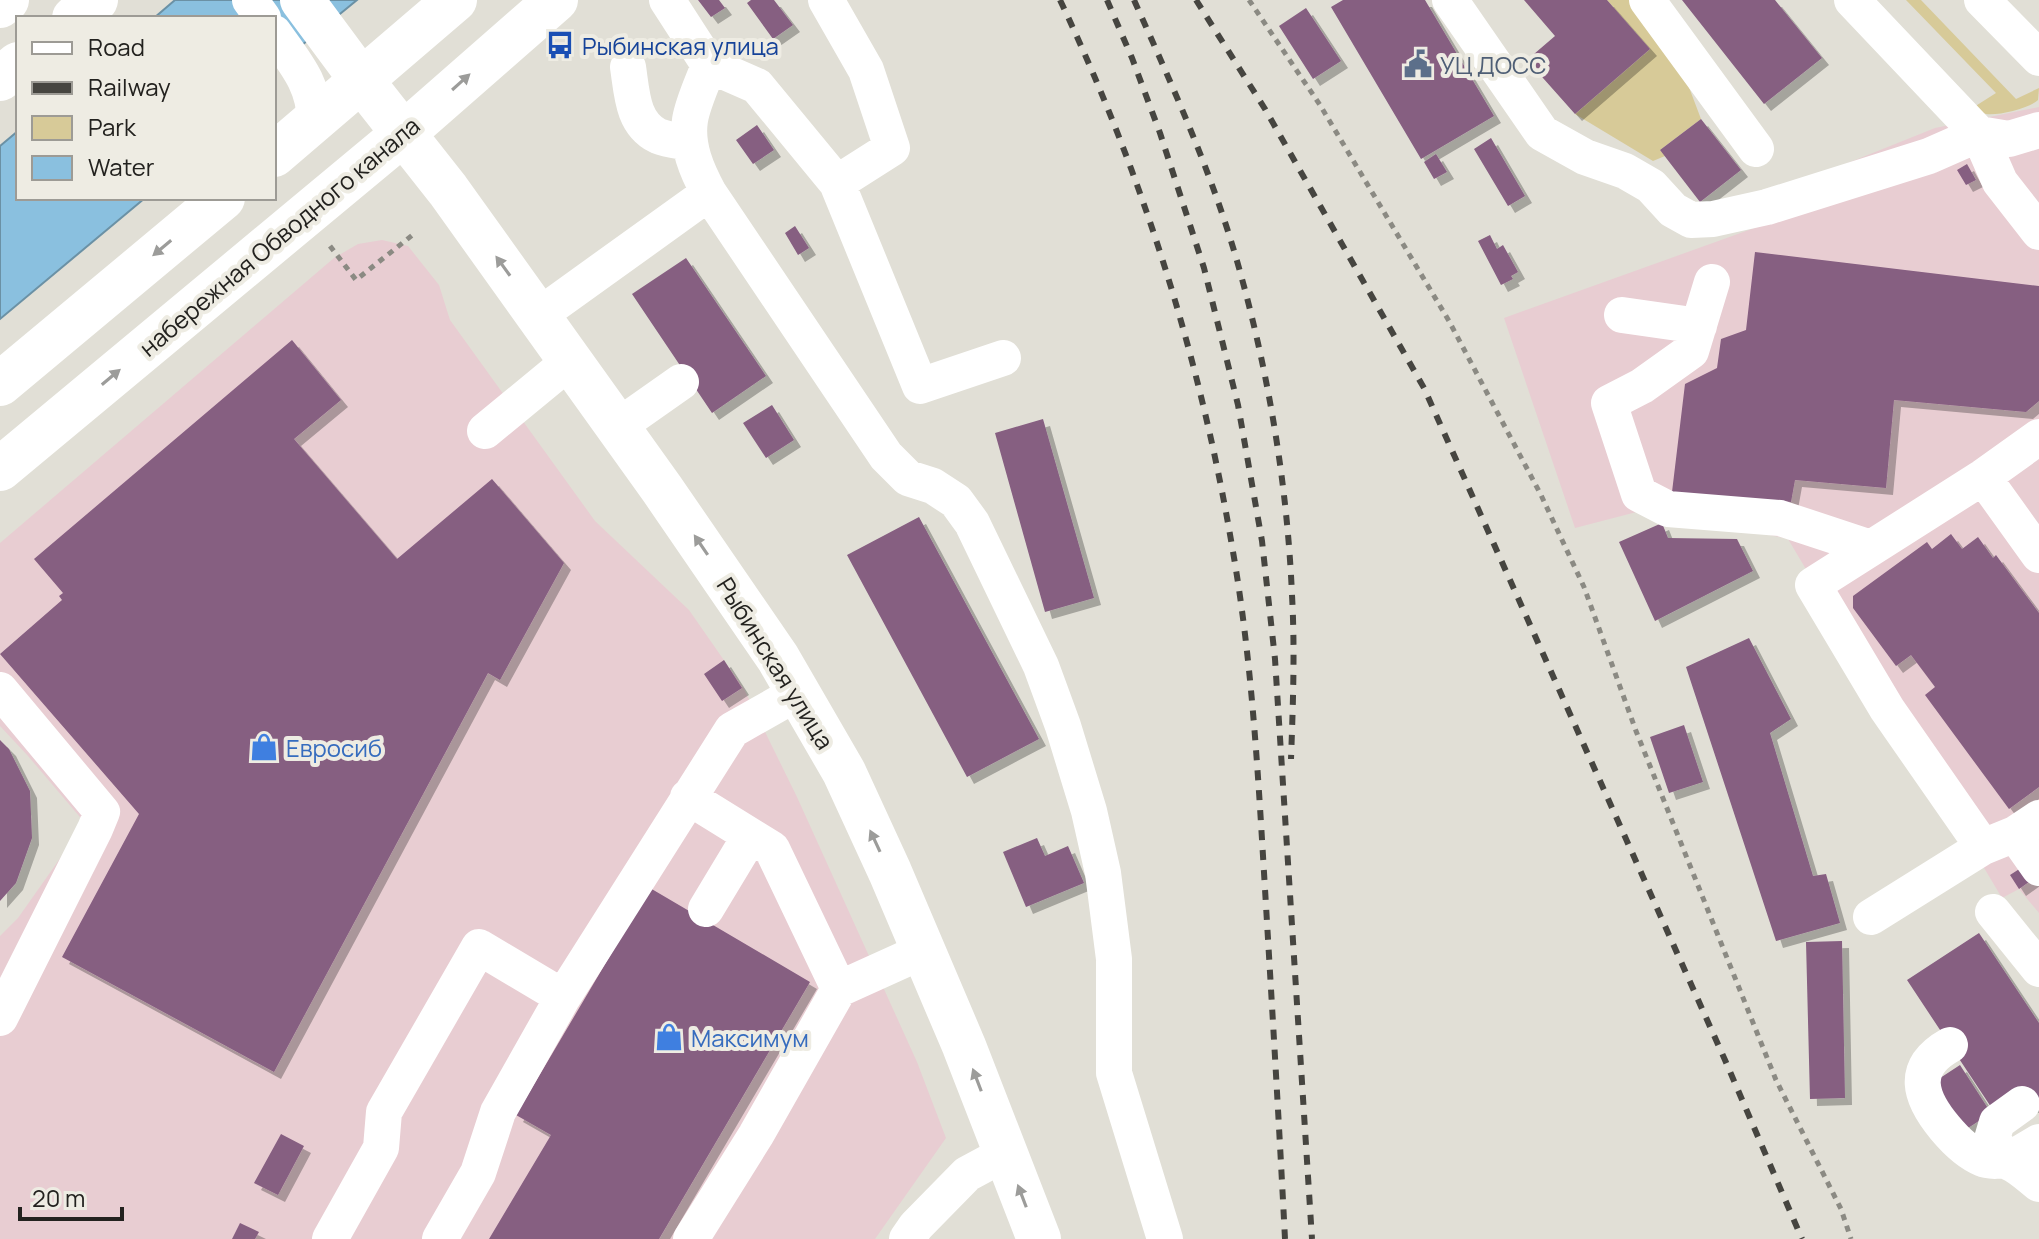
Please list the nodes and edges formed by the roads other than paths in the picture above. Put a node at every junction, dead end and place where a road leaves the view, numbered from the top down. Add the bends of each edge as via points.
1 (7, 0) edge
2 (96, 0) edge
3 (455, 0) edge
4 (556, 0) edge
5 (667, 0) edge
6 (826, 0) edge
7 (1450, 0) edge
8 (1647, 0) edge
9 (1852, 0) edge
10 (1982, 0) edge
11 (0, 6) edge
12 (76, 16) edge
13 (298, 30) edge
14 (2039, 58) edge
15 (709, 65) junction
16 (16, 66) edge
17 (628, 67) dead end
18 (0, 79) edge
19 (362, 81) junction
20 (315, 121) junction
21 (2039, 130) edge
22 (403, 134) junction
23 (1979, 134) junction
24 (690, 143) junction
25 (1756, 149) dead end
26 (276, 153) edge
27 (837, 183) junction
28 (709, 193) junction
29 (221, 200) edge
30 (2039, 232) edge
31 (1712, 282) dead end
32 (1622, 315) dead end
33 (538, 316) junction
34 (1699, 326) junction
35 (1003, 358) dead end
36 (570, 361) junction
37 (681, 382) dead end
38 (0, 384) edge
39 (617, 427) junction
40 (485, 431) dead end
41 (2039, 437) edge
42 (0, 469) edge
43 (1983, 477) junction
44 (1871, 548) junction
45 (2039, 555) edge
46 (0, 690) edge
47 (799, 692) junction
48 (688, 797) junction
49 (2012, 833) edge
50 (750, 836) junction
51 (2039, 868) edge
52 (706, 909) dead end
53 (1993, 912) dead end
54 (1871, 917) dead end
55 (923, 951) junction
56 (2039, 969) edge
57 (839, 989) junction
58 (563, 997) junction
59 (2, 1008) edge
60 (1950, 1045) dead end
61 (2022, 1104) dead end
62 (2039, 1142) edge
63 (1006, 1153) junction
64 (2007, 1161) junction
65 (2039, 1184) edge
66 (330, 1239) edge
67 (440, 1239) edge
68 (691, 1239) edge
69 (907, 1239) edge
70 (1039, 1239) edge
71 (1165, 1239) edge

1 - 11 main road
2 - 12 main road
3 - 19 main road
22 -> 4 main road, набережная Обводного канала
5 - 15 street
6 - 27 street via 866,70 892,148
7 - 23 street via 1542,133 1638,178 1691,220 1767,207 1929,156
8 - 25 street
9 - 23 street
10 - 14 street
13 - 19 main road, Рыбинская улица
13 - 20 street
15 - 24 street via 690,119
15 - 27 street via 757,86
16 - 18 main road
17 - 24 street via 634,107 644,126 660,137
19 - 20 main road
19 - 22 main road, Рыбинская улица
20 - 26 main road
21 - 23 street via 2009,139
33 -> 22 main road, Рыбинская улица
42 -> 22 main road, набережная Обводного канала
23 - 30 street via 2000,182
24 - 28 street
27 - 35 street via 920,386
28 - 33 street
28 - 71 street via 886,456 908,478 956,501 972,523 1041,666 1089,811 1103,873 1114,959 1114,1073
29 -> 38 main road
31 - 34 street
32 - 34 street
33 - 36 main road, Рыбинская улица
34 - 44 street via 1691,351 1609,403 1639,494 1668,509 1780,518
36 - 39 main road, Рыбинская улица
36 - 40 street
37 - 39 street
47 -> 39 main road, Рыбинская улица
41 - 43 street
43 - 44 street
43 - 45 street
44 - 49 street via 1813,585 1887,709
46 - 59 street via 102,812
47 - 48 street via 732,730
55 -> 47 main road, Рыбинская улица via 844,772
48 - 50 street
48 - 58 street
49 - 51 street
49 - 54 street
50 - 52 street
50 - 57 street via 772,849
53 - 56 street
55 - 57 street
63 -> 55 main road, Рыбинская улица
57 - 68 street
58 - 66 street via 479,947 384,1112 381,1148
58 - 67 street via 498,1112 478,1173
60 - 64 street via 1923,1072 1927,1104 1958,1143 1985,1160
61 - 64 street via 1997,1122 1992,1139
62 - 64 street
63 - 69 street via 967,1174
70 -> 63 main road, Рыбинская улица
64 - 65 street

